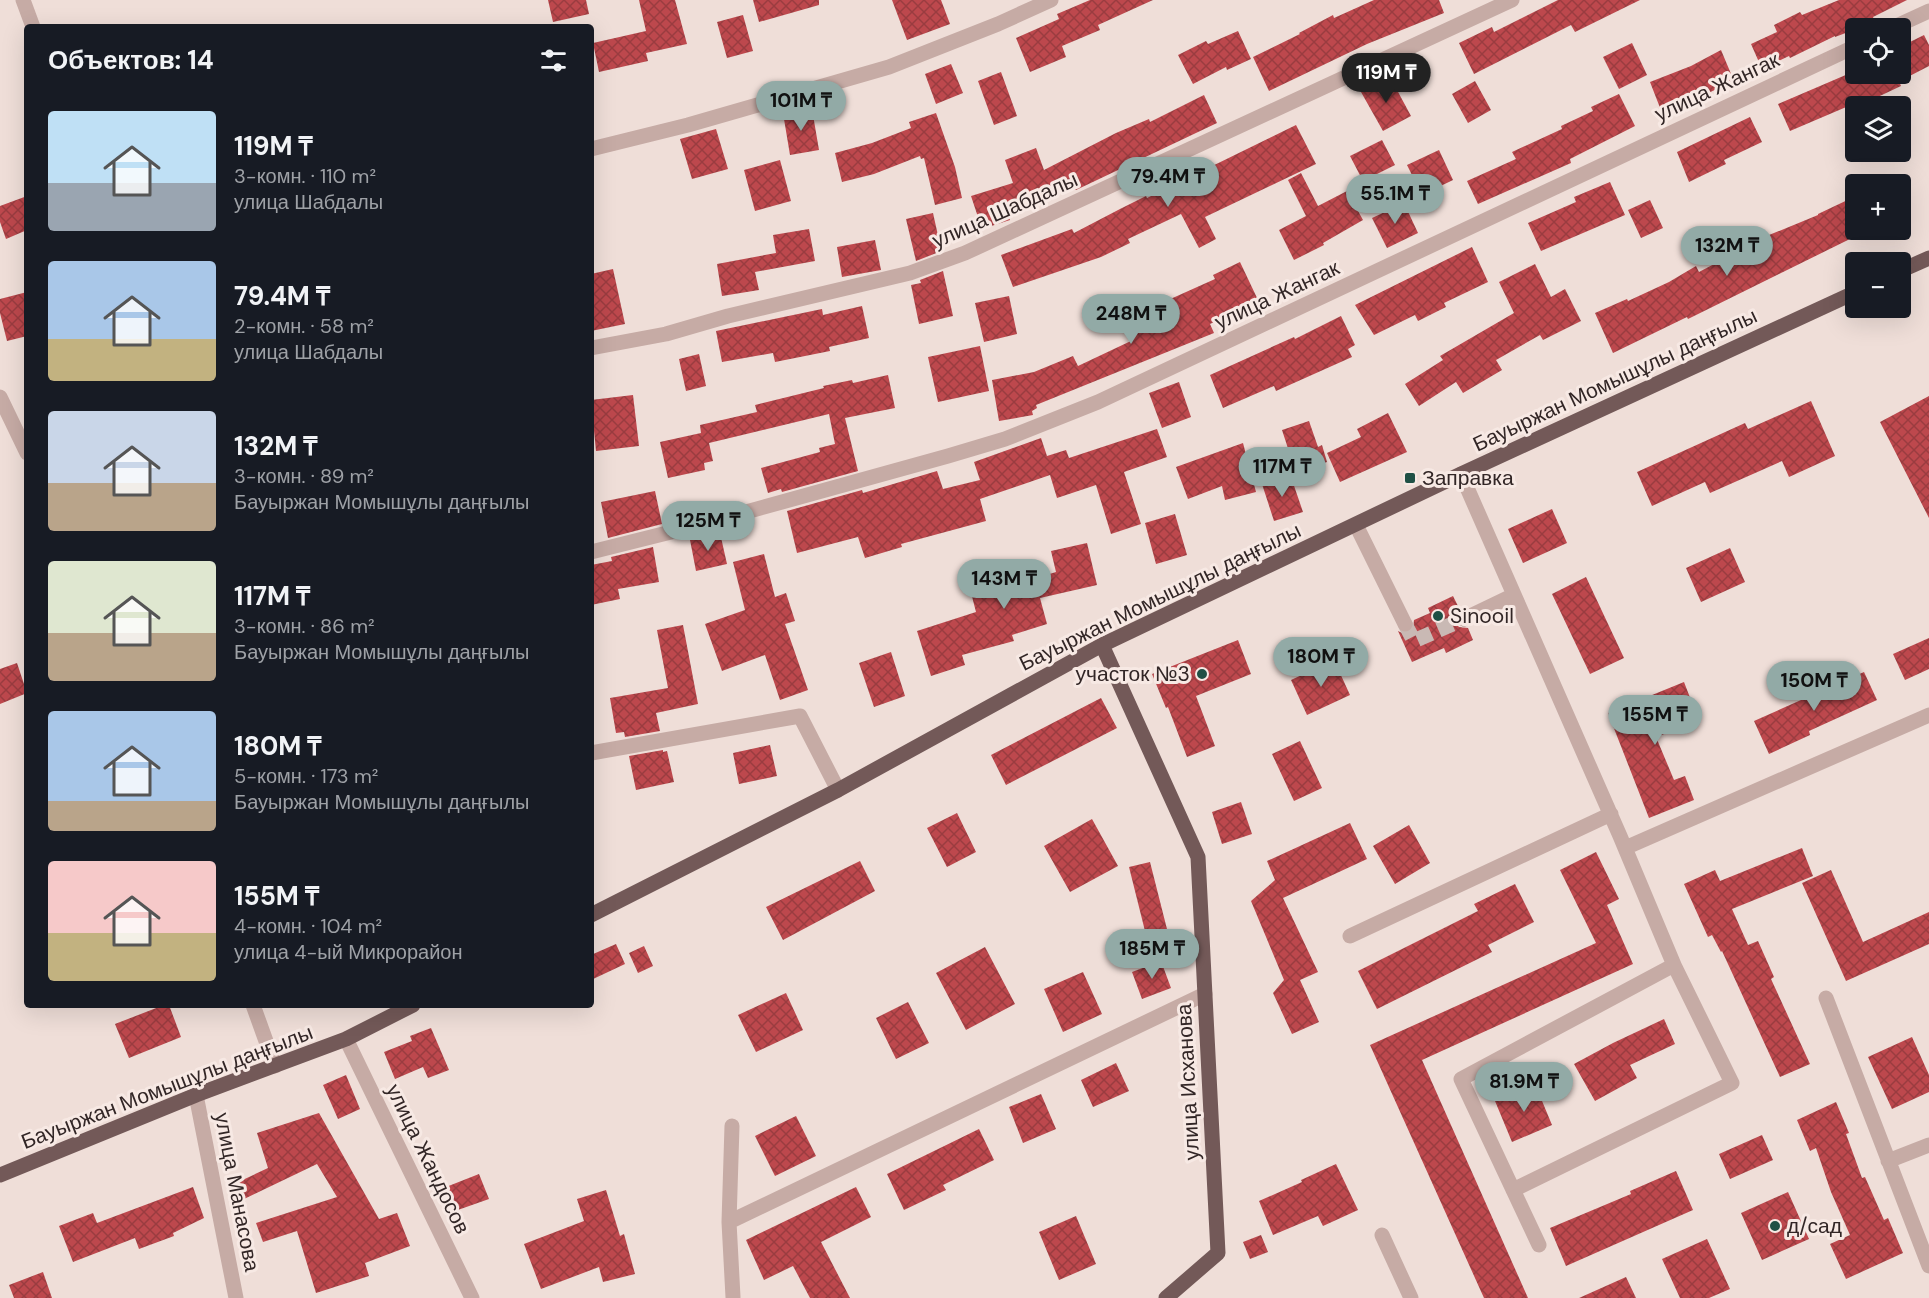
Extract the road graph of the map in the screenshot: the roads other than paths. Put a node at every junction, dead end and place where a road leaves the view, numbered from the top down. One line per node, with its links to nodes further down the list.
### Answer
1 (23, 0): 6 (street)
2 (1051, 0): 8 (street)
3 (1512, 0): 12 (street, улица Шабдалы)
4 (1929, 11): 5 (street)
5 (1911, 19)
6 (32, 24)
7 (1845, 51): 17 (street, улица Жангак)
8 (594, 147)
9 (1929, 258): 10 (main road)
10 (1911, 266)
11 (1845, 297): 15 (main road, Бауыржан Момышұлы даңғылы)
12 (594, 347)
13 (0, 397): 14 (street)
14 (21, 427)
15 (1461, 474): 16 (main road, Бауыржан Момышұлы даңғылы); 18 (street)
16 (1356, 525): 20 (street); 21 (main road, Бауыржан Момышұлы даңғылы)
17 (594, 551)
18 (1514, 595): 19 (street); 25 (street)
19 (1464, 619)
20 (1405, 624)
21 (1102, 645): 24 (main road, Бауыржан Момышұлы даңғылы); 30 (main road, улица Исханова)
22 (1929, 715): 26 (street)
23 (594, 752): 24 (street)
24 (837, 790): 27 (main road, Бауыржан Момышұлы даңғылы)
25 (1611, 814): 26 (street); 28 (street)
26 (1625, 848): 29 (street)
27 (594, 913)
28 (1350, 936)
29 (1674, 965): 41 (street); 41 (street)
30 (1205, 994): 42 (street); 49 (main road, улица Исханова)
31 (1826, 998): 39 (street)
32 (254, 1008): 35 (street)
33 (407, 1008): 34 (main road, Бауыржан Момышұлы даңғылы)
34 (346, 1039): 35 (main road, Бауыржан Момышұлы даңғылы); 48 (street, улица Жандосов)
35 (275, 1066): 36 (main road, Бауыржан Момышұлы даңғылы)
36 (196, 1095): 40 (main road, Бауыржан Момышұлы даңғылы); 47 (street, улица Манасова)
37 (732, 1126): 42 (street)
38 (1929, 1145): 39 (street)
39 (1888, 1161): 45 (street)
40 (0, 1175)
41 (1513, 1190): 44 (street)
42 (729, 1222): 46 (street)
43 (1382, 1235): 50 (street)
44 (1539, 1245)
45 (1929, 1266)
46 (733, 1297)
47 (236, 1298)
48 (472, 1298)
49 (1166, 1298)
50 (1411, 1298)

